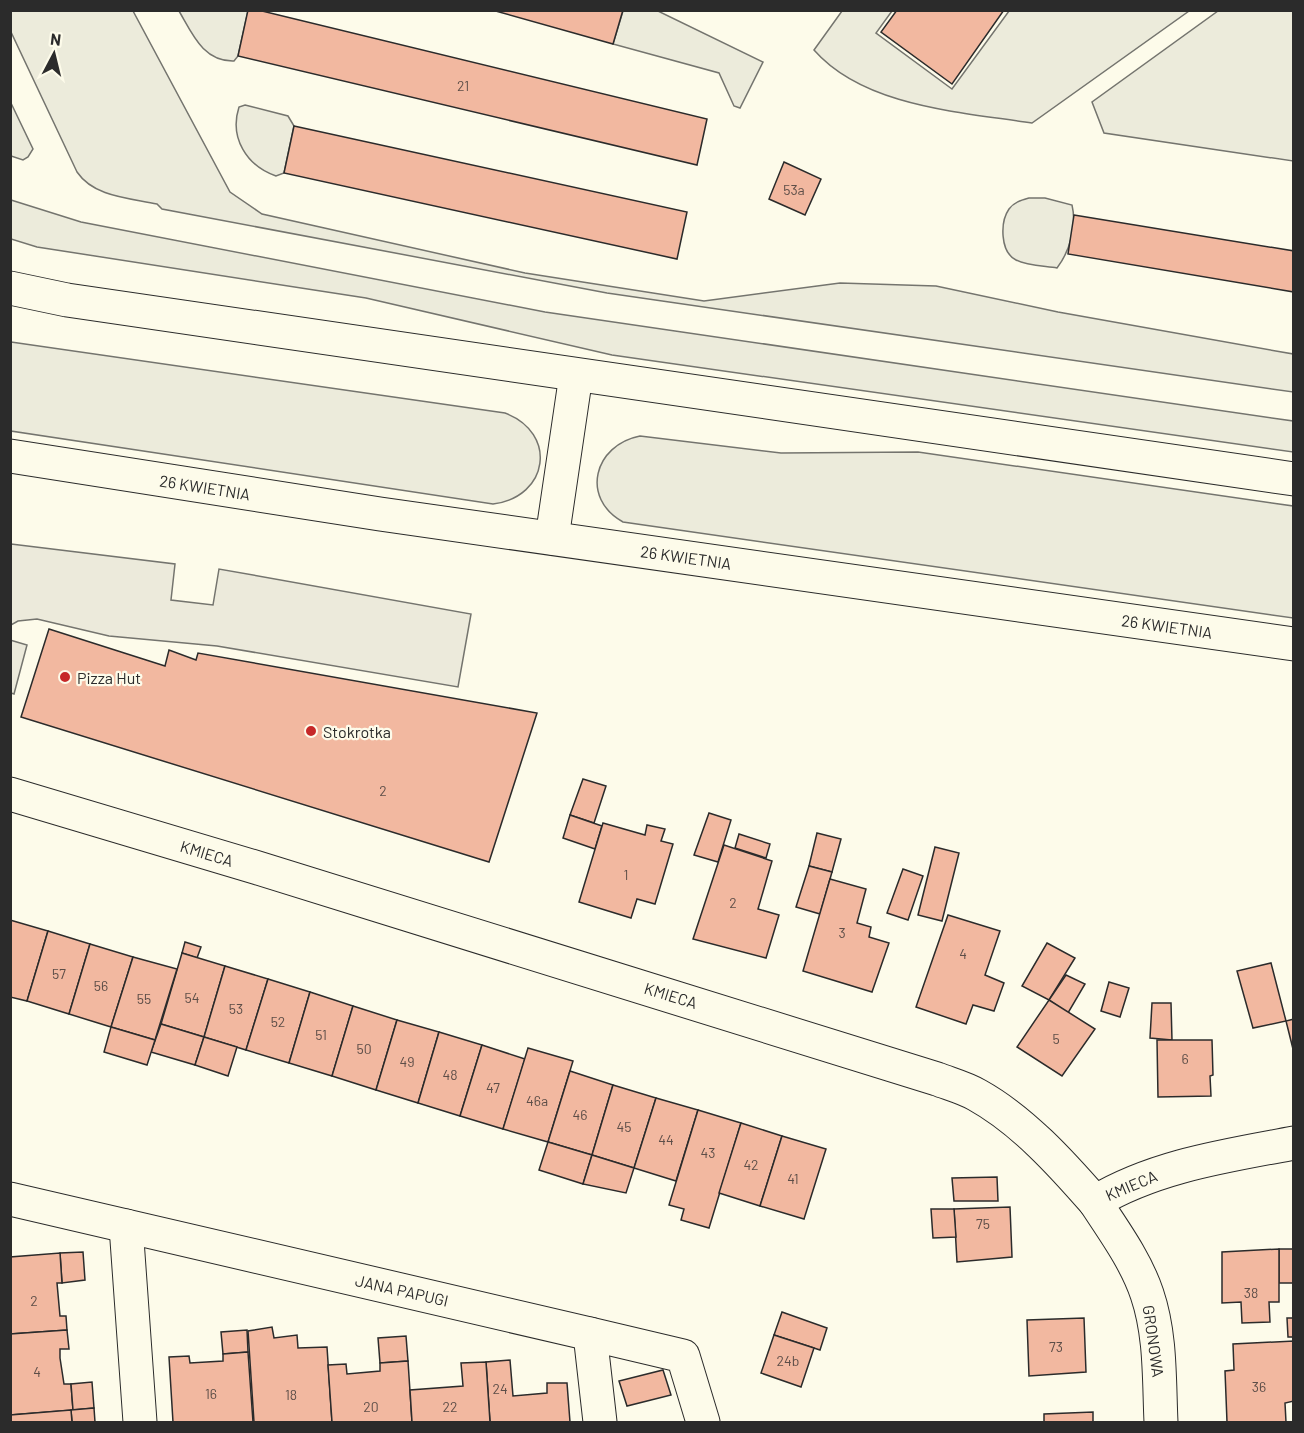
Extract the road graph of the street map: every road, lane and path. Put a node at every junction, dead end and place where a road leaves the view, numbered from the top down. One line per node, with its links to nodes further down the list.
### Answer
1 (10, 267): 3 (street)
2 (10, 288): 3 (street)
3 (99, 304): 4 (street)
4 (576, 375): 8 (street); 9 (street)
5 (10, 456): 7 (street, 26 KWIETNIA)
6 (10, 468): 7 (street, 26 KWIETNIA)
7 (79, 468): 9 (street, 26 KWIETNIA)
8 (1293, 479)
9 (552, 538): 10 (street, 26 KWIETNIA)
10 (1293, 644)
11 (10, 794): 14 (street, KMIECA)
12 (1293, 1143): 14 (street, KMIECA)
13 (10, 1199): 15 (street, JANA PAPUGI)
14 (1095, 1202): 20 (street, GRONOWA)
15 (126, 1226): 16 (street, JANA PAPUGI); 17 (street)
16 (590, 1334): 18 (street); 19 (street, JANA PAPUGI)
17 (140, 1422)
18 (600, 1422)
19 (703, 1422)
20 (1161, 1422)

